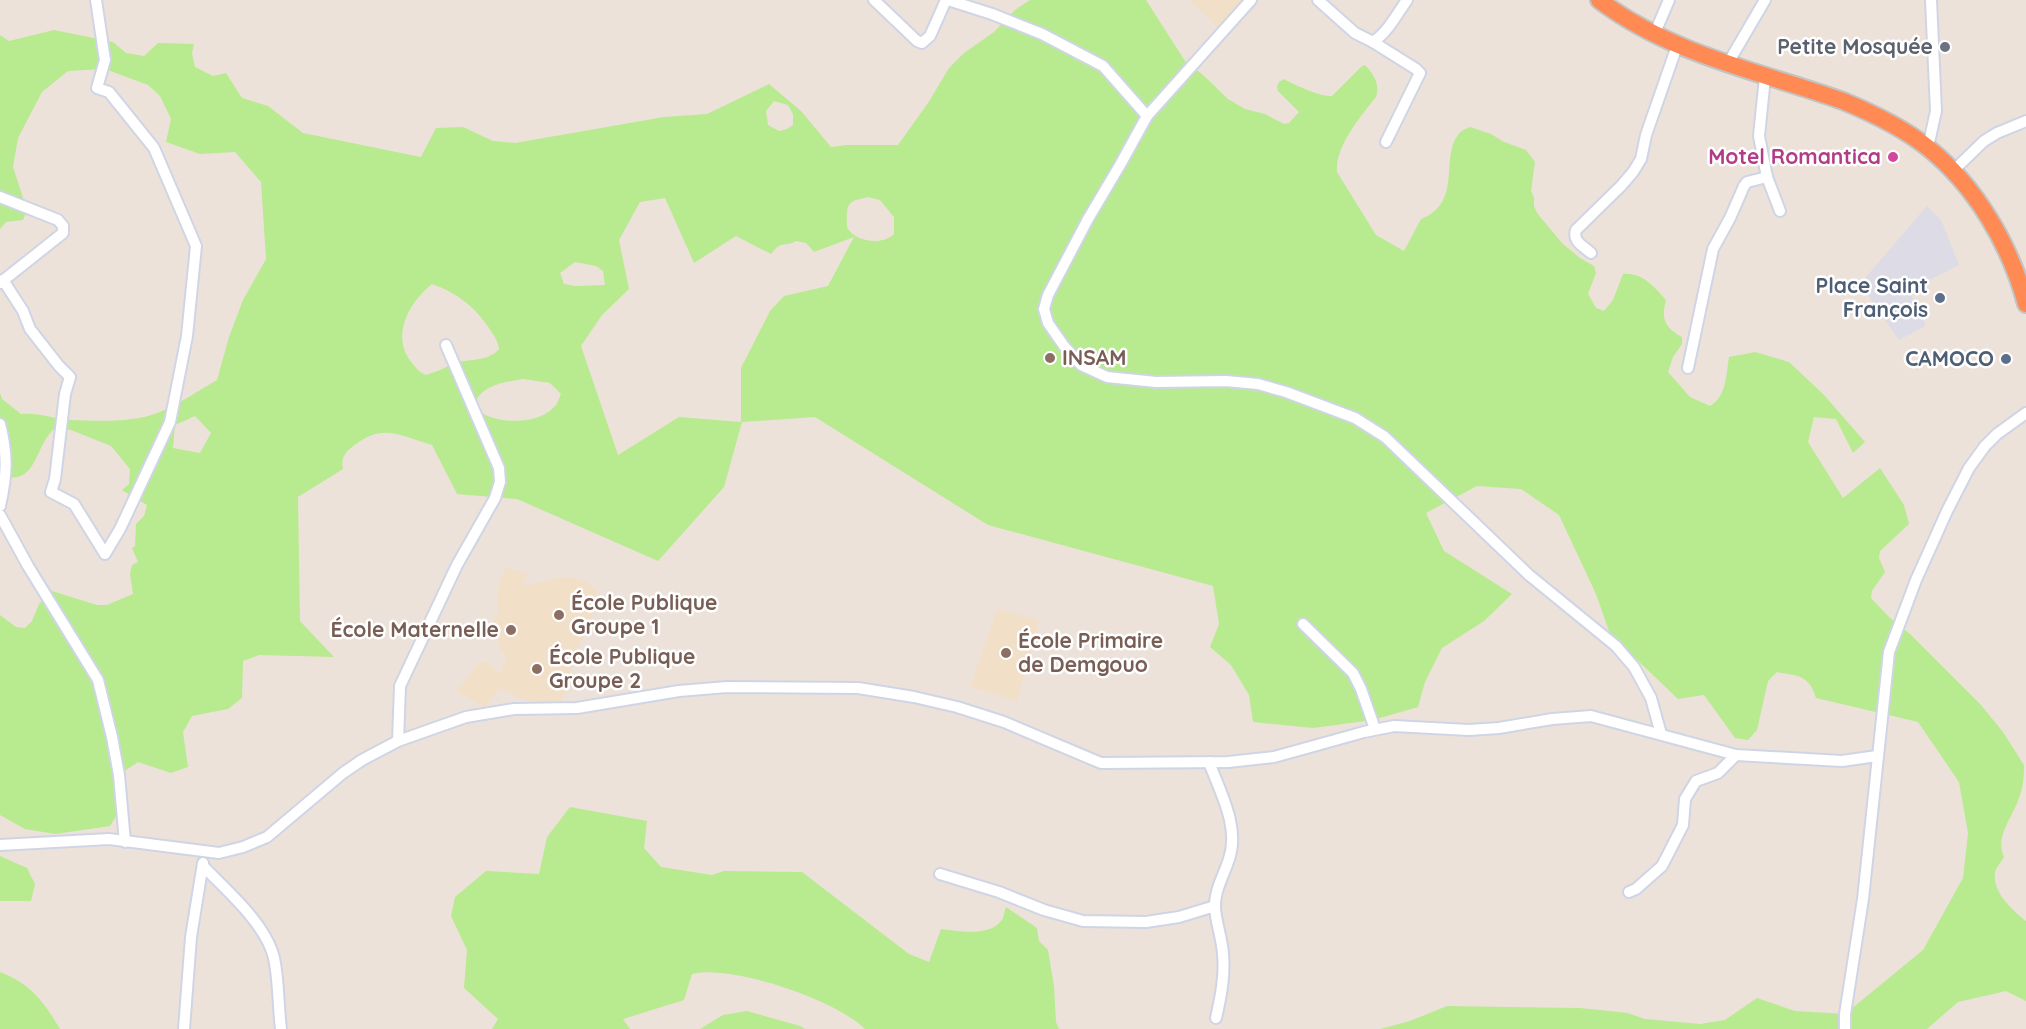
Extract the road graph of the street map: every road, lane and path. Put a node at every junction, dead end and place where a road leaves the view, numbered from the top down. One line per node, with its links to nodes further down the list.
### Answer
1 (96, 0): 25 (street)
2 (874, 0): 3 (street)
3 (947, 0): 16 (street)
4 (1251, 0): 16 (street)
5 (1318, 0): 12 (street)
6 (1407, 0): 12 (street)
7 (1599, 0): 11 (highway)
8 (1669, 0): 11 (street)
9 (1766, 0): 14 (street)
10 (1931, 0): 19 (street)
11 (1654, 35): 13 (highway)
12 (1373, 42): 18 (street)
13 (1677, 46): 14 (highway); 24 (street)
14 (1726, 64): 15 (highway)
15 (1765, 77): 19 (highway); 21 (street)
16 (1147, 116): 35 (street)
17 (2026, 121): 20 (street)
18 (1386, 142)
19 (1928, 147): 20 (highway)
20 (1953, 171): 26 (highway)
21 (1767, 177): 23 (street); 28 (street)
22 (0, 197): 25 (street)
23 (1780, 211)
24 (1591, 253)
25 (1, 281)
26 (2025, 301)
27 (446, 345): 36 (street)
28 (1688, 368)
29 (2026, 413): 38 (street)
30 (0, 424): 31 (street)
31 (0, 506)
32 (0, 515): 40 (street)
33 (1303, 624): 34 (street)
34 (1375, 729): 35 (street); 39 (street)
35 (1661, 734): 37 (street)
36 (398, 741): 39 (street); 42 (street)
37 (1736, 755): 38 (street); 45 (street)
38 (1877, 756): 50 (street)
39 (1209, 762): 46 (street)
40 (125, 842): 41 (street); 42 (street)
41 (0, 845)
42 (205, 852): 43 (street)
43 (203, 866): 48 (street); 49 (street)
44 (940, 874): 46 (street)
45 (1629, 892)
46 (1215, 906): 47 (street)
47 (1216, 1018)
48 (184, 1029)
49 (281, 1029)
50 (1845, 1029)

